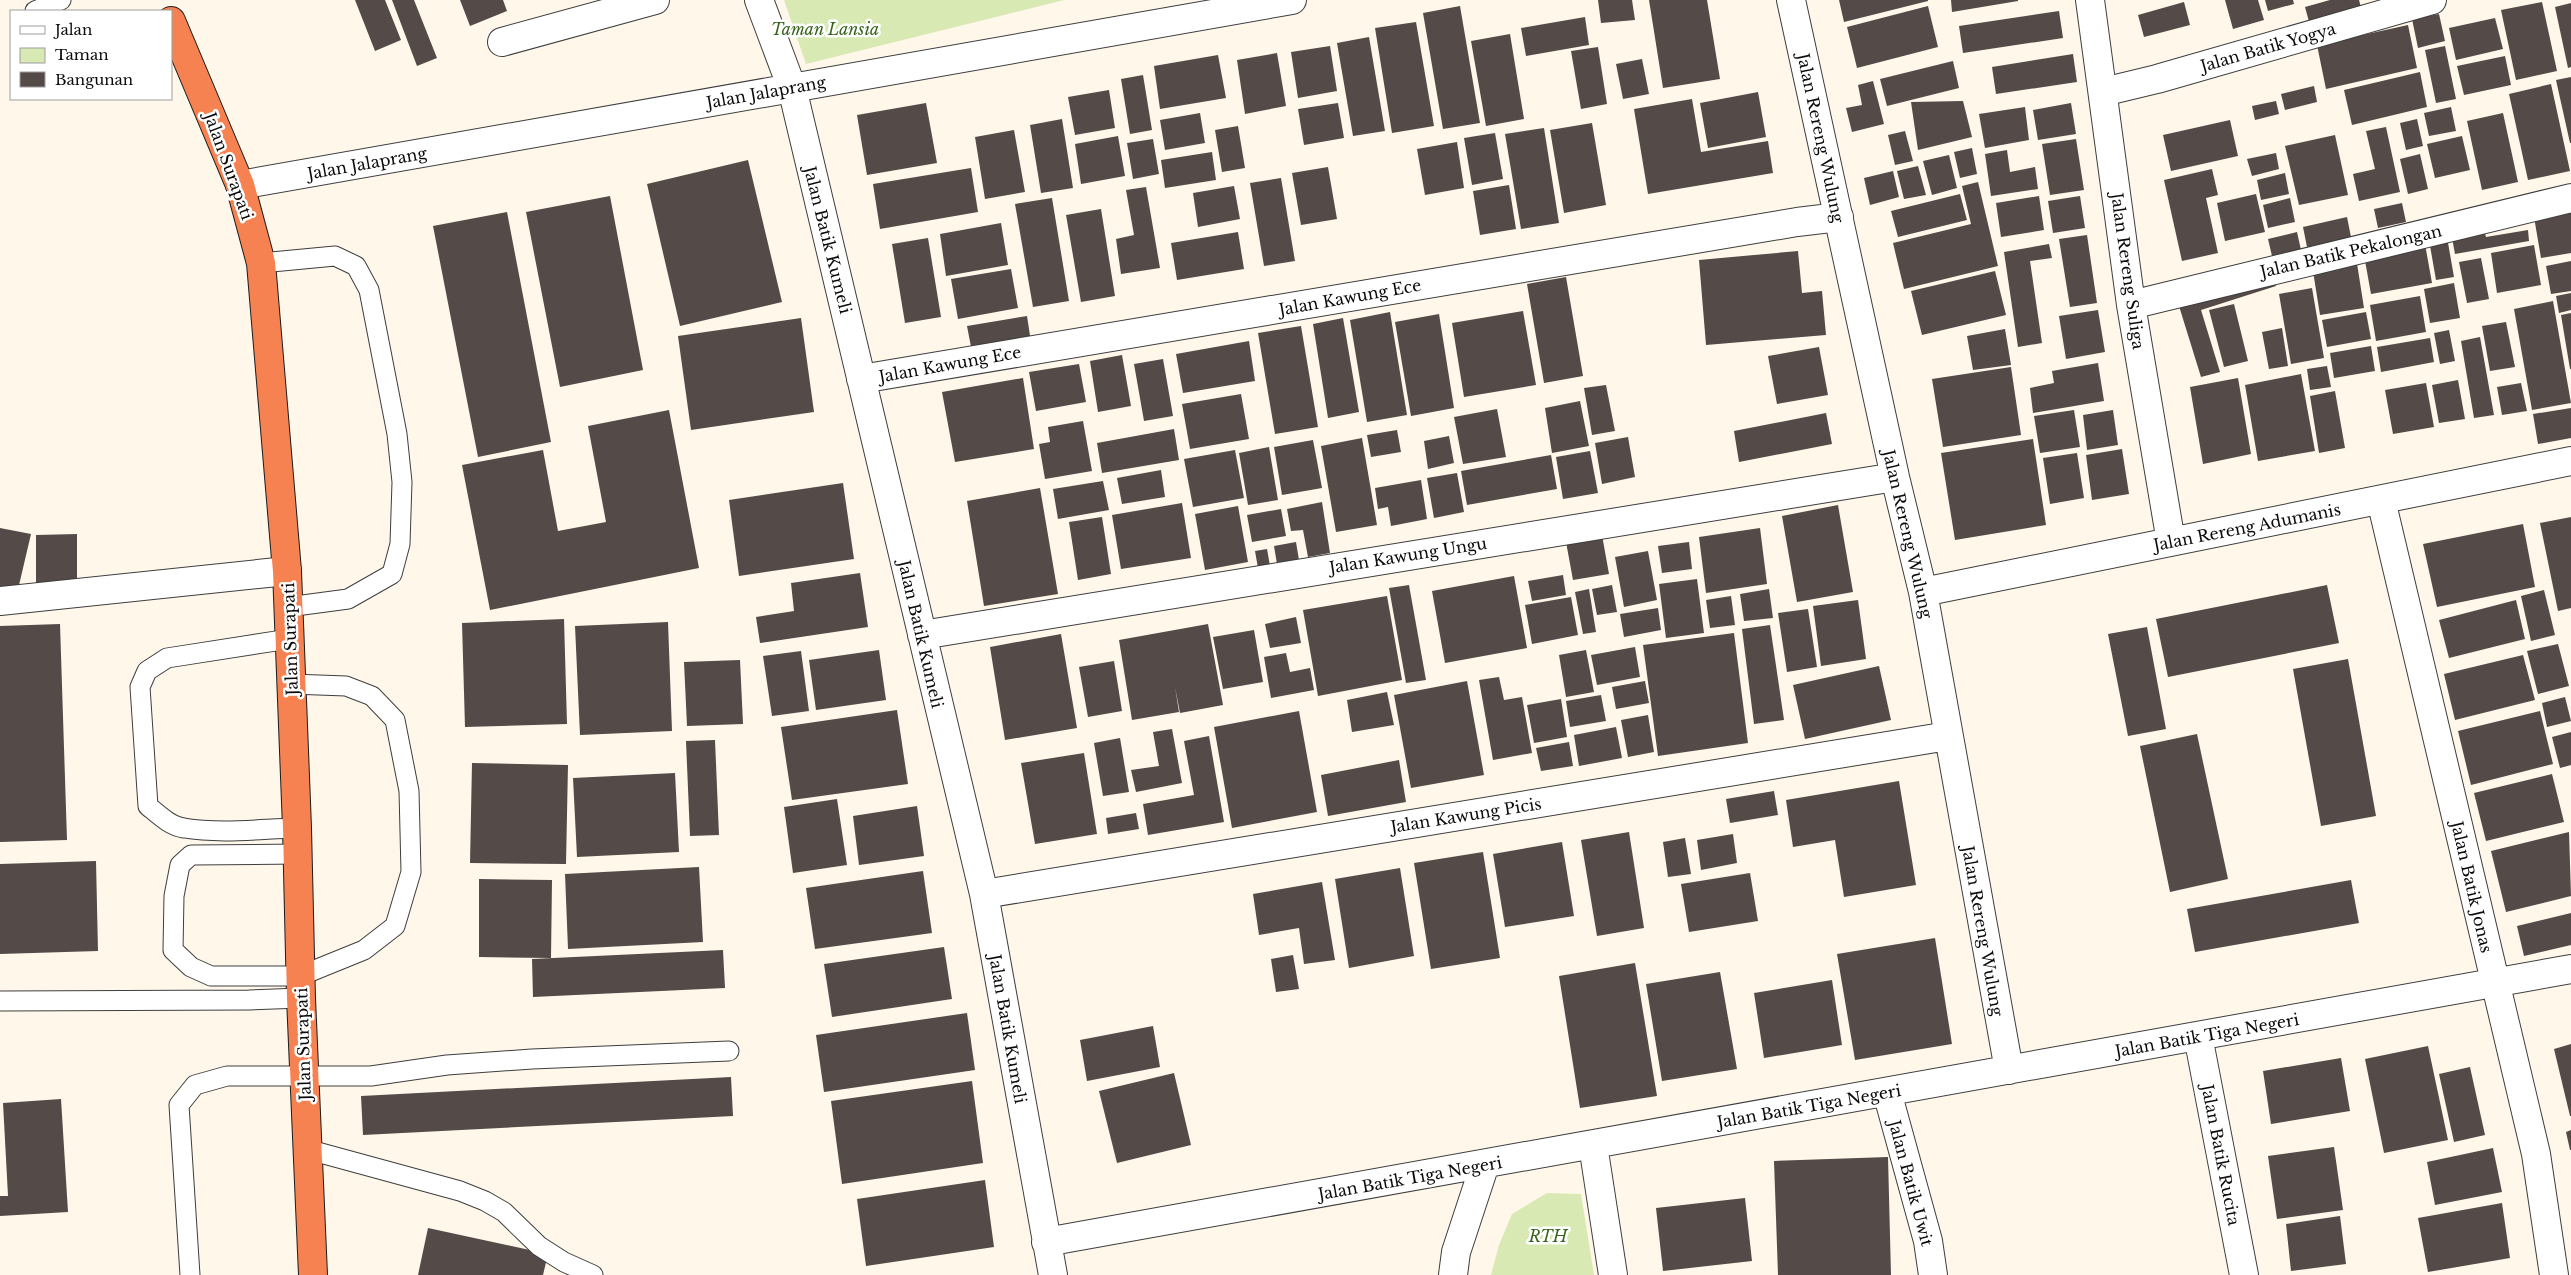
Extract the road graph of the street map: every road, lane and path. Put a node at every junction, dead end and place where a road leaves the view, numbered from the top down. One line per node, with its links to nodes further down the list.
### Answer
1 (61, 0): 9 (lane)
2 (655, 0): 11 (street)
3 (759, 0): 12 (street, Jalan Batik Kumeli)
4 (1292, 0): 8 (street, Jalan Jalaprang)
5 (1791, 0): 16 (street, Jalan Rereng Wulung)
6 (2090, 0): 13 (street, Jalan Rereng Suliga)
7 (2432, 0): 13 (street, Jalan Batik Yogya)
8 (1192, 9): 12 (street, Jalan Jalaprang)
9 (37, 10)
10 (172, 23): 14 (highway, Jalan Surapati)
11 (502, 42)
12 (792, 88): 14 (street, Jalan Jalaprang); 19 (street, Jalan Batik Kumeli)
13 (2103, 92): 18 (street, Jalan Rereng Suliga)
14 (240, 186): 17 (highway, Jalan Surapati)
15 (2571, 198): 18 (street, Jalan Batik Pekalongan)
16 (1839, 217): 19 (street, Jalan Kawung Ece); 21 (street, Jalan Rereng Wulung)
17 (261, 263): 24 (highway, Jalan Surapati); 27 (lane)
18 (2131, 305): 23 (street, Jalan Rereng Suliga)
19 (861, 379): 28 (street, Jalan Batik Kumeli)
20 (2571, 461): 22 (street, Jalan Rereng Adumanis)
21 (1895, 477): 25 (street, Jalan Rereng Wulung); 28 (street, Jalan Kawung Ungu)
22 (2381, 500): 23 (street, Jalan Rereng Adumanis); 35 (street, Jalan Batik Jonas)
23 (2171, 542): 25 (street, Jalan Rereng Adumanis)
24 (287, 571): 26 (street); 27 (highway, Jalan Surapati)
25 (1923, 592): 31 (street, Jalan Rereng Wulung)
26 (0, 601)
27 (288, 607): 29 (highway, Jalan Surapati)
28 (922, 635): 33 (street, Jalan Batik Kumeli)
29 (289, 639): 30 (highway, Jalan Surapati); 32 (lane)
30 (291, 684): 32 (highway, Jalan Surapati); 36 (lane)
31 (1948, 736): 33 (street, Jalan Kawung Picis); 40 (street, Jalan Rereng Wulung)
32 (297, 841): 36 (highway, Jalan Surapati); 36 (lane)
33 (984, 894): 46 (street, Jalan Batik Kumeli)
34 (2571, 969): 35 (street, Jalan Batik Tiga Negeri)
35 (2495, 983): 38 (street, Jalan Batik Tiga Negeri); 55 (street, Jalan Batik Jonas)
36 (300, 987): 37 (lane); 41 (highway, Jalan Surapati)
37 (0, 1001)
38 (2198, 1036): 40 (street, Jalan Batik Tiga Negeri); 54 (street, Jalan Batik Rucita)
39 (729, 1051): 41 (lane)
40 (2009, 1070): 42 (street, Jalan Batik Tiga Negeri)
41 (304, 1075): 44 (highway, Jalan Surapati); 47 (lane)
42 (1887, 1092): 43 (street, Jalan Batik Tiga Negeri); 53 (street, Jalan Batik Uwit)
43 (1593, 1145): 45 (street, Jalan Batik Tiga Negeri); 52 (street)
44 (306, 1150): 48 (highway, Jalan Surapati); 49 (lane)
45 (1485, 1164): 46 (street, Jalan Batik Tiga Negeri); 51 (street)
46 (1046, 1242): 50 (street, Jalan Batik Kumeli)
47 (190, 1275)
48 (313, 1275)
49 (593, 1275)
50 (1053, 1275)
51 (1453, 1275)
52 (1613, 1275)
53 (1933, 1275)
54 (2244, 1275)
55 (2554, 1275)

